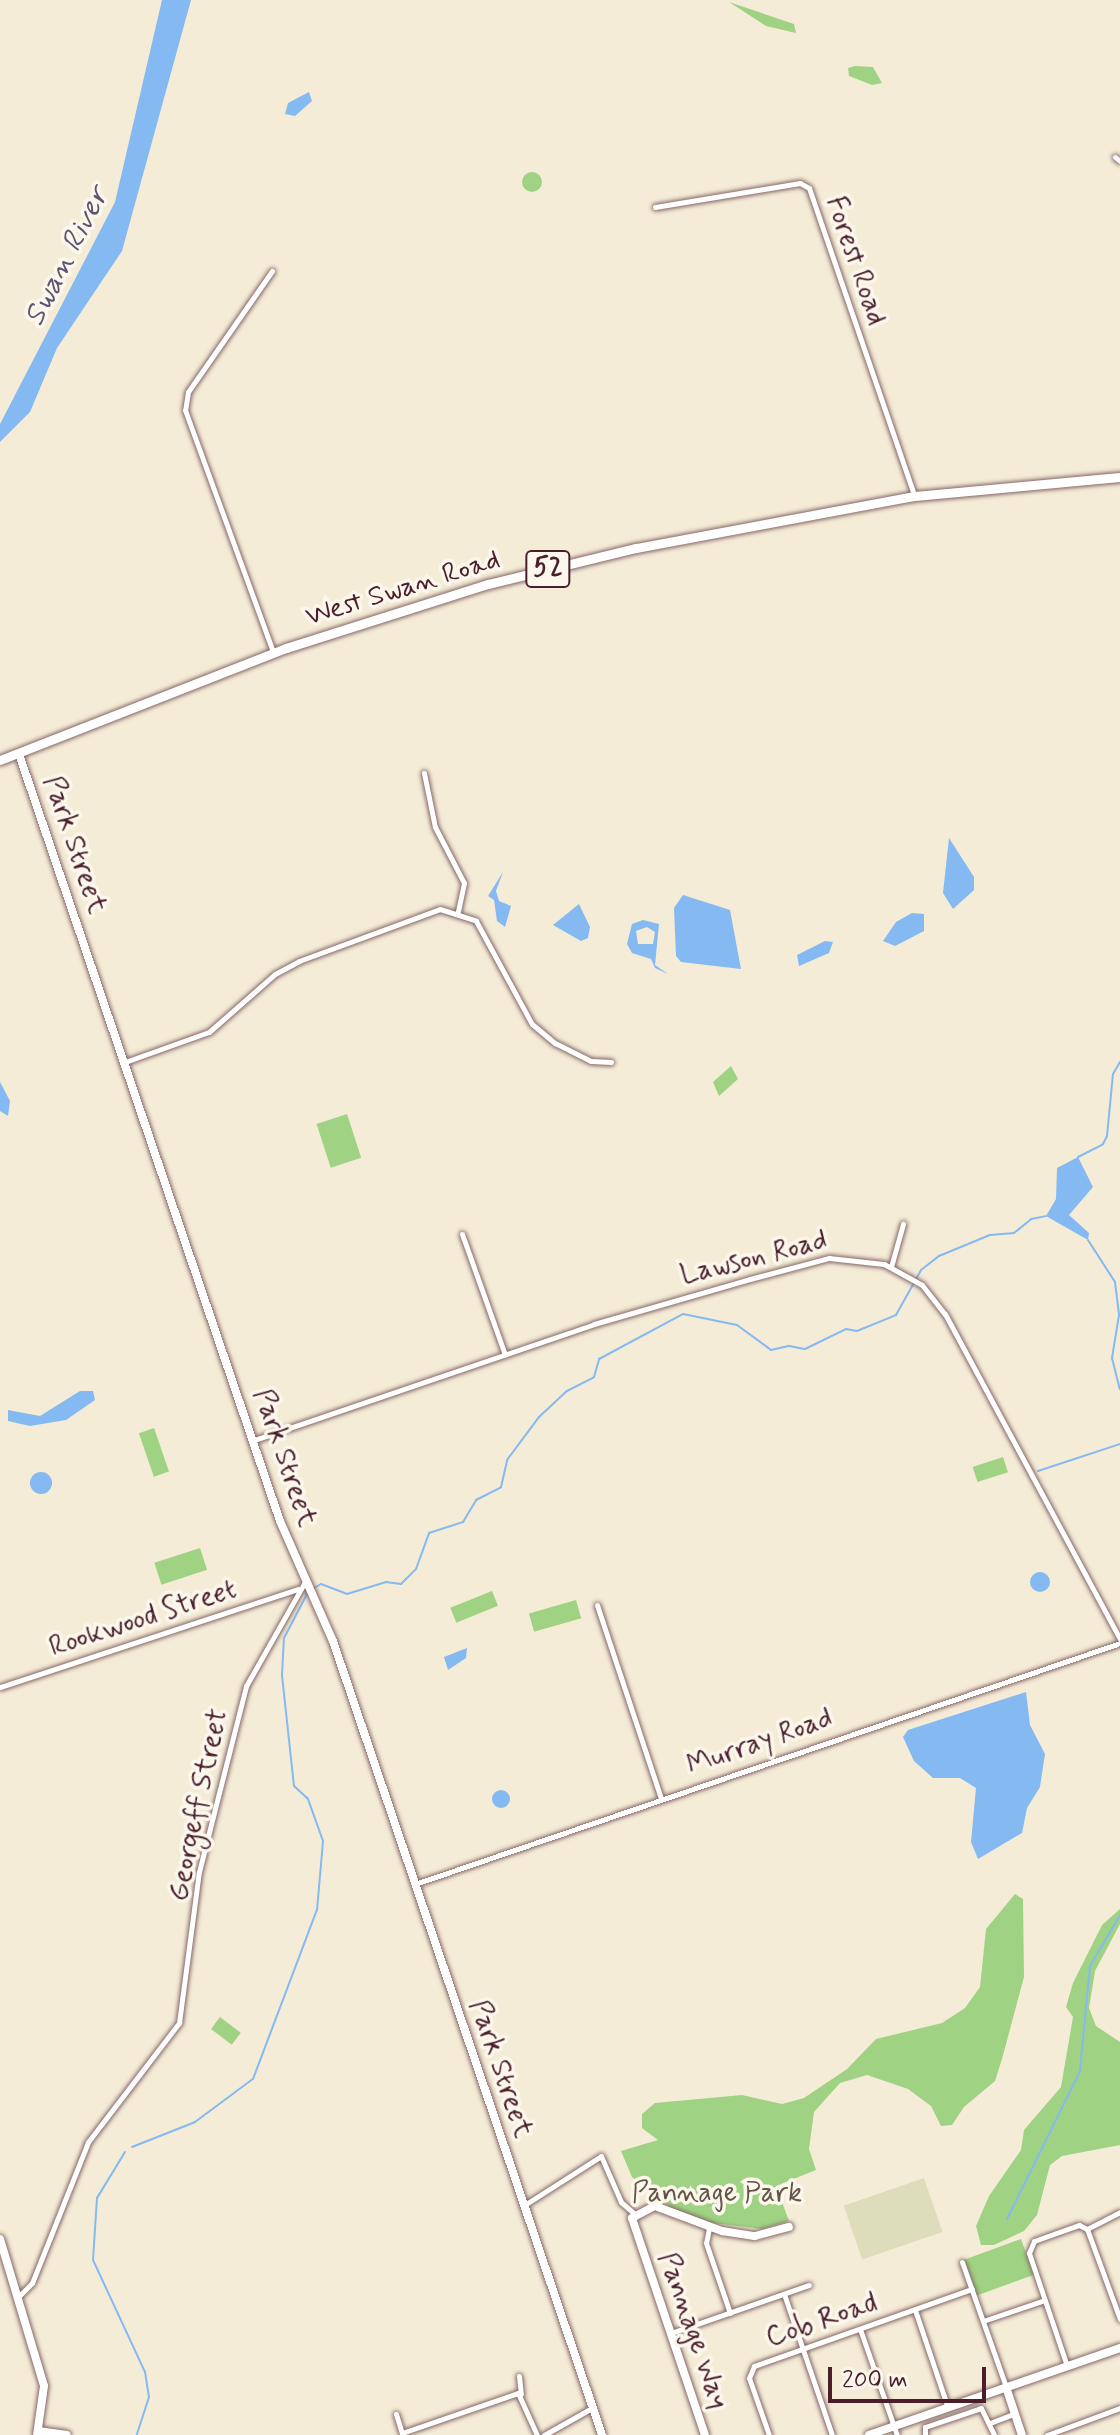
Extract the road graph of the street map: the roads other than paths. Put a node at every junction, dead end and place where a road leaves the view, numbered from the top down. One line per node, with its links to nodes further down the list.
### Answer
1 (655, 207): 4 (street, Forest Road)
2 (272, 271): 5 (street)
3 (1120, 477): 4 (main road, West Swan Road / 52)
4 (914, 496): 5 (main road, West Swan Road / 52)
5 (273, 653): 6 (main road, West Swan Road / 52)
6 (19, 754): 7 (main road, West Swan Road / 52); 10 (street, Park Street)
7 (0, 760)
8 (424, 773): 9 (street)
9 (458, 911): 10 (street); 11 (street)
10 (125, 1062): 16 (street, Park Street)
11 (611, 1062)
12 (903, 1224): 14 (street)
13 (462, 1234): 15 (street)
14 (891, 1267): 15 (street, Lawson Road); 20 (street, Lawson Road)
15 (505, 1355): 16 (street, Lawson Road)
16 (254, 1440): 17 (street, Park Street)
17 (307, 1580): 18 (street, Georgeff Street); 23 (street, Park Street)
18 (298, 1589): 21 (street, Rookwood Street); 37 (street, Georgeff Street)
19 (597, 1605): 22 (street)
20 (1120, 1641): 22 (street, Murray Road)
21 (0, 1687)
22 (661, 1798): 23 (street, Murray Road)
23 (414, 1884): 24 (street, Park Street)
24 (513, 2175): 25 (street, Park Street); 28 (street, Park Street)
25 (526, 2205): 27 (street); 28 (street, Park Street)
26 (1120, 2212): 31 (street)
27 (635, 2214): 30 (street, Pannage Way); 44 (street, Pannage Way)
28 (531, 2225): 51 (street, Park Street)
29 (789, 2227): 30 (street, Pannage Way)
30 (709, 2228): 40 (street)
31 (1087, 2229): 38 (street); 41 (street)
32 (0, 2239): 37 (street)
33 (962, 2262): 35 (street)
34 (809, 2285): 36 (street)
35 (972, 2289): 39 (street, Cob Road); 42 (street)
36 (784, 2294): 40 (street); 46 (street)
37 (19, 2296): 58 (street)
38 (1045, 2300): 42 (street); 47 (street)
39 (915, 2310): 43 (street, Cob Road); 52 (street)
40 (730, 2313): 44 (street)
41 (1120, 2319)
42 (983, 2321): 49 (street)
43 (860, 2329): 46 (street, Cob Road); 57 (street)
44 (670, 2334): 64 (street, Pannage Way)
45 (1120, 2348): 47 (street)
46 (803, 2349): 65 (street, Cob Road); 66 (street)
47 (1067, 2366): 49 (street)
48 (519, 2376): 50 (street)
49 (1006, 2387): 52 (street); 55 (street)
50 (521, 2394): 59 (street); 61 (street)
51 (593, 2407): 62 (street); 63 (street, Park Street)
52 (948, 2408): 57 (street)
53 (1120, 2408): 71 (street)
54 (396, 2414): 59 (street)
55 (1015, 2414): 56 (street); 70 (street)
56 (990, 2423): 68 (street); 69 (street)
57 (895, 2431): 67 (street)
58 (38, 2433): 60 (street)
59 (402, 2434)
60 (67, 2435)
61 (537, 2435)
62 (544, 2435)
63 (602, 2435)
64 (705, 2435)
65 (769, 2435)
66 (832, 2435)
67 (869, 2435)
68 (925, 2435)
69 (994, 2435)
70 (1022, 2435)
71 (1047, 2435)

